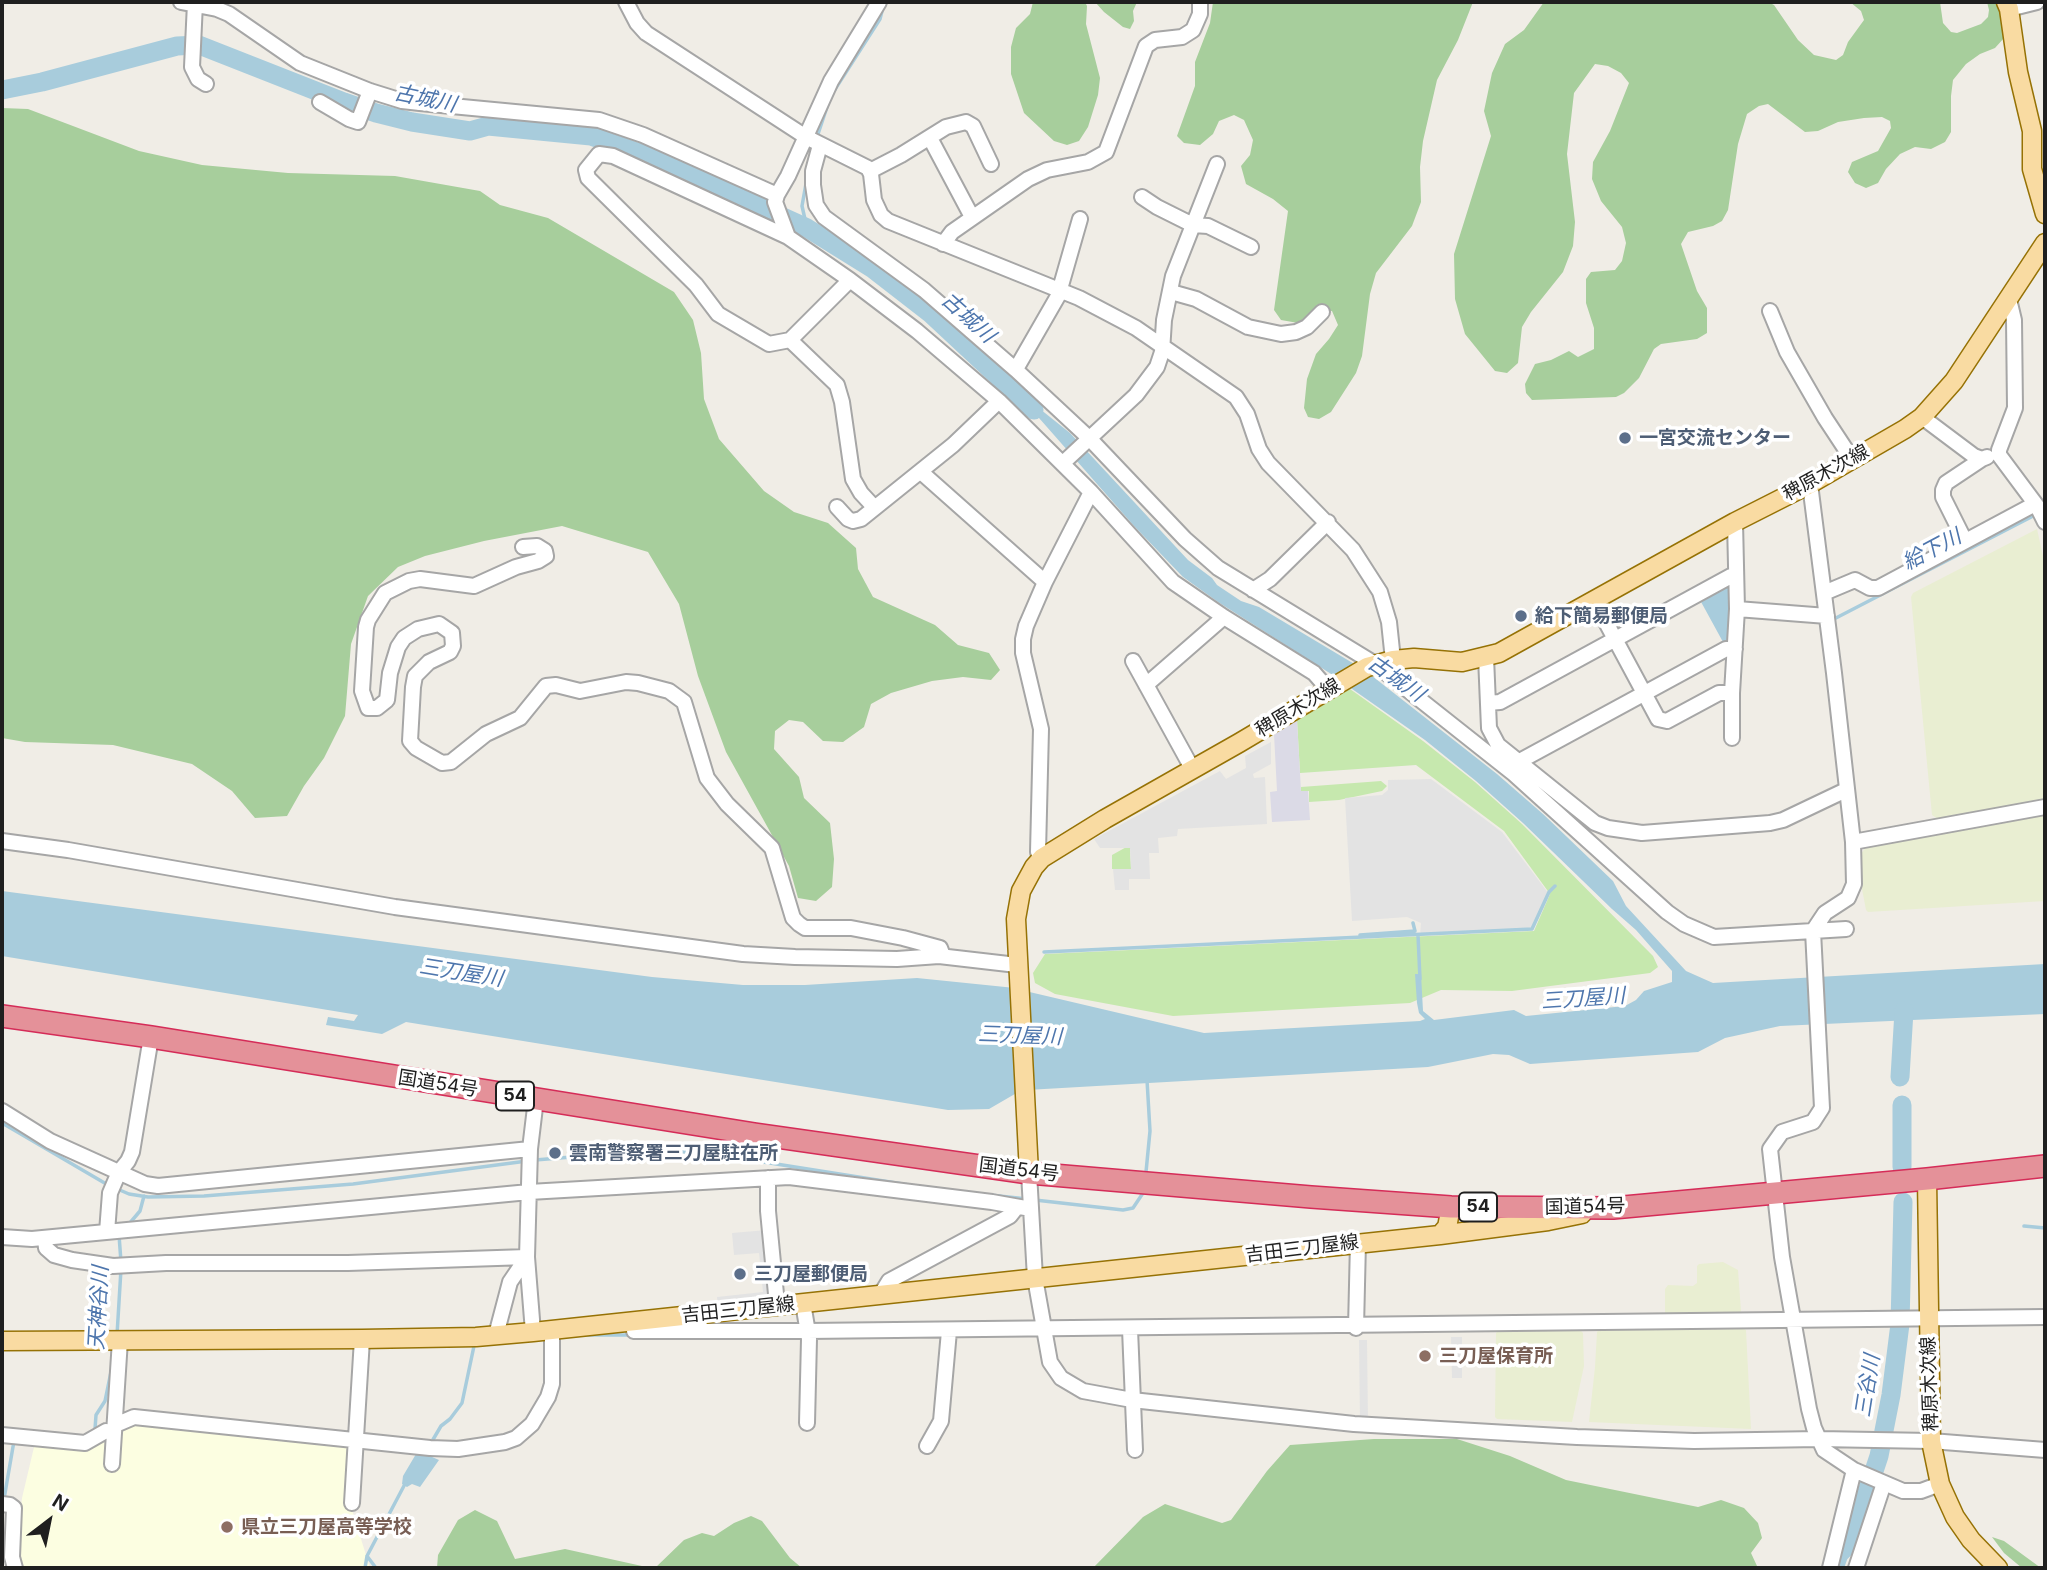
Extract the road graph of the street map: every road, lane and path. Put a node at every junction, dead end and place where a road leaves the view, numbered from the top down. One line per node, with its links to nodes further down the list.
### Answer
1 (626, 2): 11 (street)
2 (879, 2): 11 (street)
3 (1200, 2): 18 (street)
4 (2037, 2): 6 (street)
5 (188, 3): 7 (street); 8 (street)
6 (2008, 6): 17 (main road)
7 (205, 84)
8 (370, 93): 9 (street); 16 (street)
9 (320, 102)
10 (930, 138): 12 (street); 14 (street); 18 (street)
11 (814, 142): 14 (street); 16 (street); 33 (street)
12 (991, 164)
13 (1217, 164): 20 (street)
14 (870, 171): 23 (street)
15 (1142, 197): 20 (street)
16 (776, 198): 21 (street)
17 (2045, 214)
18 (972, 217): 23 (street)
19 (1080, 219): 26 (street)
20 (1193, 225): 24 (street); 27 (street)
21 (786, 235): 25 (street); 31 (street)
22 (2045, 243): 28 (main road, 稗原木次線)
23 (943, 244): 26 (street)
24 (1251, 247)
25 (850, 280): 31 (street); 34 (street)
26 (1059, 290): 32 (street); 33 (street)
27 (1171, 292): 29 (street); 32 (street)
28 (2009, 299): 35 (main road, 稗原木次線); 37 (street)
29 (1322, 312)
30 (1770, 312): 38 (street)
31 (790, 341): 45 (street)
32 (1162, 346): 36 (street); 47 (street)
33 (1016, 369): 36 (street)
34 (999, 401): 40 (street); 41 (street)
35 (1922, 417): 38 (main road, 稗原木次線); 39 (street)
36 (1087, 440): 40 (street); 53 (street)
37 (1999, 452): 39 (street); 46 (street)
38 (1852, 459): 42 (main road, 稗原木次線)
39 (1982, 459): 49 (street)
40 (1064, 462): 43 (street)
41 (920, 472): 45 (street); 52 (street)
42 (1810, 484): 48 (main road, 稗原木次線); 54 (street)
43 (1091, 492): 52 (street); 58 (street)
44 (837, 507): 45 (street)
45 (874, 508)
46 (2042, 514): 49 (street)
47 (1328, 522): 53 (street); 63 (street)
48 (1735, 522): 51 (street); 55 (main road, 稗原木次線)
49 (1965, 541): 54 (street)
50 (523, 547): 79 (street)
51 (1736, 576): 56 (street); 59 (street)
52 (1045, 582): 76 (street)
53 (1253, 590): 63 (street)
54 (1824, 593): 57 (street)
55 (1594, 600): 59 (street); 61 (main road, 稗原木次線)
56 (1737, 609): 57 (street); 60 (street)
57 (1826, 616): 72 (street)
58 (1224, 617): 64 (street); 65 (street)
59 (1615, 639): 67 (street); 68 (street)
60 (1735, 649): 66 (street); 67 (street)
61 (1486, 657): 63 (main road, 稗原木次線); 68 (street)
62 (1133, 661): 64 (street)
63 (1378, 663): 65 (main road, 稗原木次線); 78 (street)
64 (1146, 685): 71 (street)
65 (1332, 686): 71 (main road, 稗原木次線)
66 (1732, 692): 67 (street); 69 (street)
67 (1644, 694): 70 (street)
68 (1488, 703): 70 (street)
69 (1732, 738)
70 (1518, 762): 72 (street)
71 (1193, 770): 76 (main road, 稗原木次線)
72 (1846, 790): 75 (street)
73 (2045, 807): 75 (street)
74 (2, 841): 79 (street)
75 (1853, 842): 78 (street)
76 (1042, 858): 80 (main road, 稗原木次線)
77 (1846, 929): 78 (street)
78 (1814, 933): 92 (street)
79 (943, 956): 80 (street)
80 (1017, 969): 90 (main road, 稗原木次線)
81 (2, 1016): 82 (highway, 国道54号 / 54)
82 (151, 1037): 83 (highway, 国道54号 / 54); 87 (street)
83 (536, 1099): 85 (street); 90 (highway, 国道54号 / 54)
84 (2, 1111): 87 (street)
85 (530, 1156): 87 (street); 91 (street)
86 (2045, 1166): 89 (highway, 国道54号 / 54)
87 (118, 1172): 95 (street)
88 (768, 1178): 90 (street); 91 (street); 104 (street)
89 (1927, 1179): 92 (highway, 国道54号 / 54); 105 (main road, 稗原木次線)
90 (1028, 1190): 93 (highway, 国道54号 / 54); 101 (street); 102 (street)
91 (529, 1192): 95 (street); 100 (street)
92 (1775, 1194): 94 (highway, 国道54号 / 54); 107 (street)
93 (1451, 1207): 94 (highway, 国道54号 / 54); 96 (main road)
94 (1613, 1208): 96 (main road, 吉田三刀屋線)
95 (107, 1232): 98 (street)
96 (1440, 1235): 99 (main road, 吉田三刀屋線)
97 (2, 1237): 98 (street)
98 (45, 1238): 100 (street)
99 (1358, 1242): 101 (main road, 吉田三刀屋線); 109 (street)
100 (527, 1257): 114 (street); 116 (street)
101 (1035, 1278): 102 (main road, 吉田三刀屋線); 115 (street)
102 (881, 1294): 103 (main road, 吉田三刀屋線)
103 (803, 1303): 104 (main road, 吉田三刀屋線); 112 (street)
104 (781, 1305): 108 (main road, 吉田三刀屋線)
105 (1928, 1317): 106 (street); 107 (street); 127 (main road, 稗原木次線)
106 (2045, 1317)
107 (1794, 1319): 109 (street); 125 (street)
108 (635, 1321): 111 (main road, 吉田三刀屋線); 112 (street)
109 (1356, 1327): 110 (street)
110 (1130, 1329): 115 (street); 120 (street)
111 (552, 1330): 114 (main road, 吉田三刀屋線); 126 (street)
112 (807, 1331): 113 (street); 122 (street)
113 (949, 1331): 115 (street); 128 (street)
114 (533, 1332): 116 (main road, 吉田三刀屋線)
115 (1045, 1333): 120 (street)
116 (496, 1335): 117 (main road, 吉田三刀屋線)
117 (362, 1339): 118 (main road, 吉田三刀屋線); 126 (street)
118 (120, 1340): 119 (main road, 吉田三刀屋線); 131 (street)
119 (2, 1341)
120 (1132, 1400): 125 (street); 129 (street)
121 (120, 1423): 126 (street)
122 (807, 1423)
123 (106, 1432): 124 (street)
124 (2, 1435)
125 (1819, 1439): 127 (street); 132 (street)
126 (356, 1440): 135 (street)
127 (1931, 1441): 130 (street); 134 (main road, 稗原木次線)
128 (928, 1446)
129 (1135, 1450)
130 (2045, 1450)
131 (112, 1464)
132 (1854, 1470): 133 (street); 138 (street)
133 (1884, 1483): 134 (street); 139 (street)
134 (1940, 1484): 140 (main road, 稗原木次線)
135 (352, 1503)
136 (2, 1504): 137 (street)
137 (15, 1568)
138 (1830, 1568)
139 (1856, 1568)
140 (1998, 1568)

